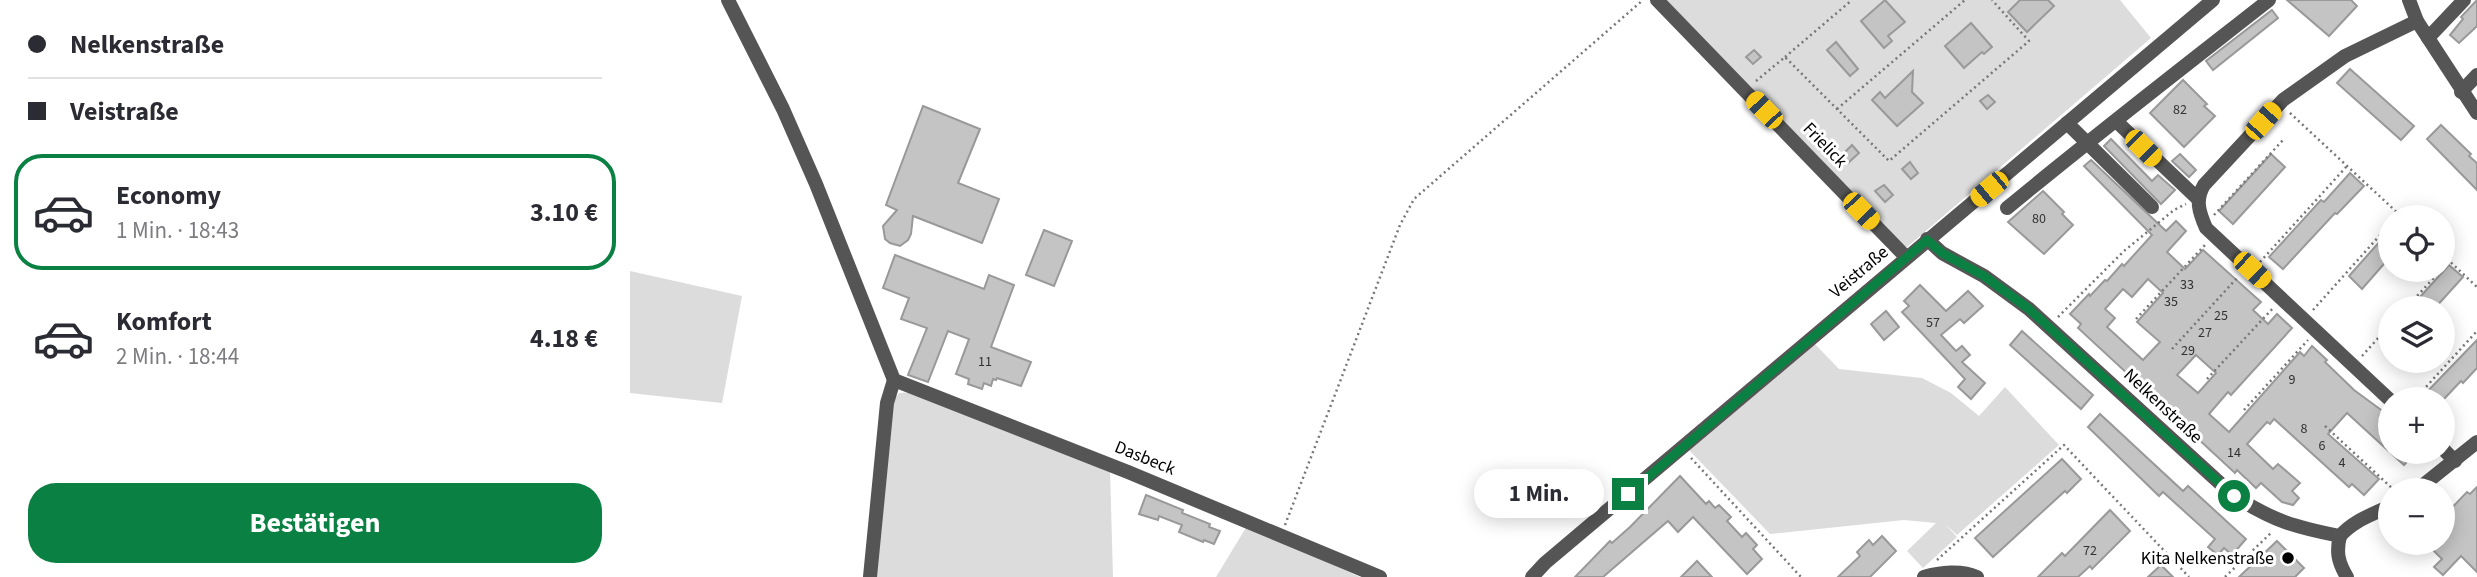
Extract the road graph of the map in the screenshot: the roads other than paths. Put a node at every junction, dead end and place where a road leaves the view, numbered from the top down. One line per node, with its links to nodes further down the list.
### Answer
1 (729, 0): 20 (street)
2 (1657, 0): 19 (street, Frielick)
3 (2213, 0): 13 (street, Veistraße)
4 (2269, 0): 12 (street)
5 (2409, 0): 7 (street)
6 (2464, 0): 8 (street)
7 (2417, 21): 8 (street); 15 (street)
8 (2428, 38): 10 (street)
9 (2477, 75): 10 (street)
10 (2461, 92): 11 (street)
11 (2477, 113)
12 (2116, 121): 14 (street); 15 (street)
13 (2067, 123): 14 (street); 18 (street, Veistraße)
14 (2086, 142): 16 (street); 17 (street)
15 (2198, 200): 21 (street)
16 (2151, 207)
17 (2007, 208)
18 (1927, 240): 19 (street, Veistraße); 27 (street, Nelkenstraße)
19 (1906, 257): 31 (street, Veistraße)
20 (894, 380): 29 (street); 30 (street, Dasbeck)
21 (2378, 389)
22 (2477, 442): 23 (street)
23 (2455, 461)
24 (2451, 464): 25 (street)
25 (2433, 478)
26 (2378, 511): 27 (street)
27 (2340, 536): 33 (street)
28 (1930, 575): 32 (street)
29 (870, 577)
30 (1380, 577)
31 (1532, 577)
32 (1977, 577)
33 (2347, 577)

